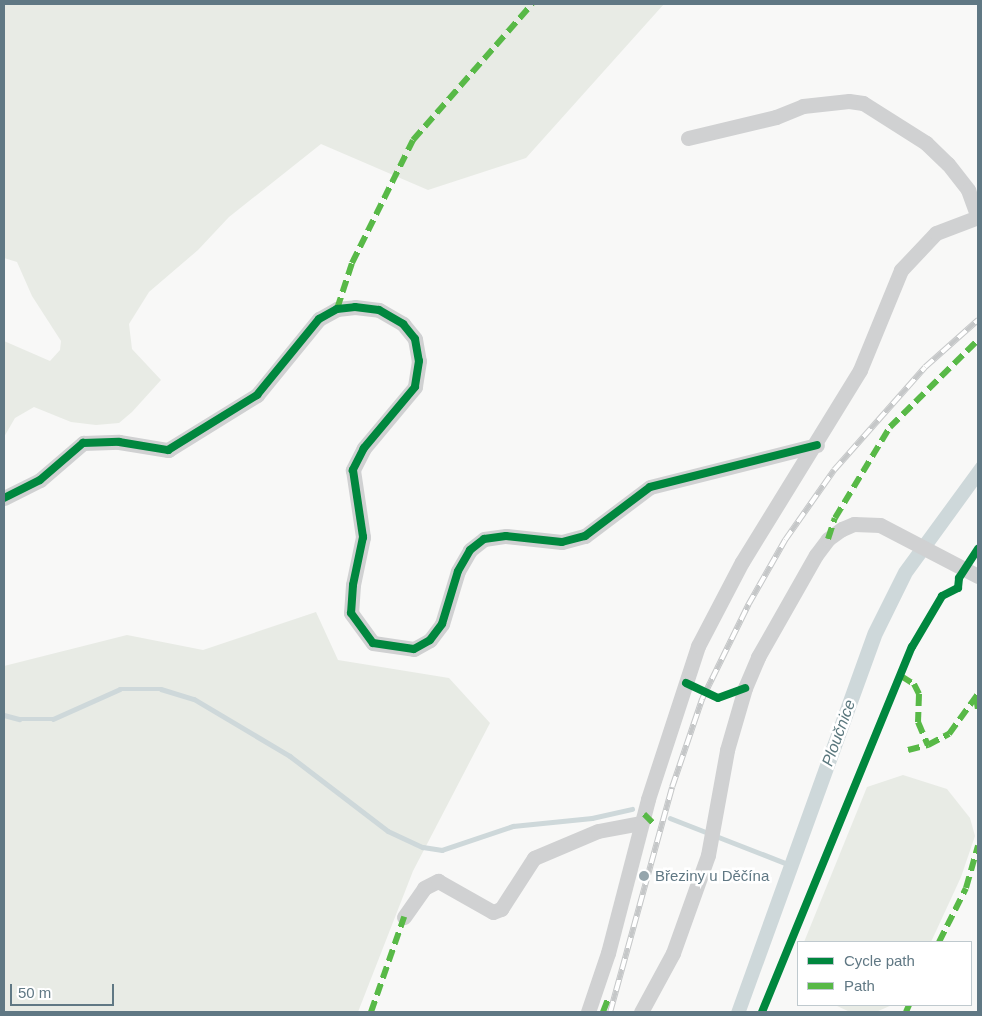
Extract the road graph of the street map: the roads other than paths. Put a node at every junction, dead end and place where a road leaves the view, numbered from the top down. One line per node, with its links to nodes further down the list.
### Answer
1 (688, 138): 2 (street)
2 (978, 217): 3 (street)
3 (817, 445): 4 (street); 6 (street)
4 (4, 498)
5 (978, 576): 9 (street)
6 (641, 823): 7 (street); 8 (street)
7 (404, 917)
8 (588, 1012)
9 (641, 1012)

